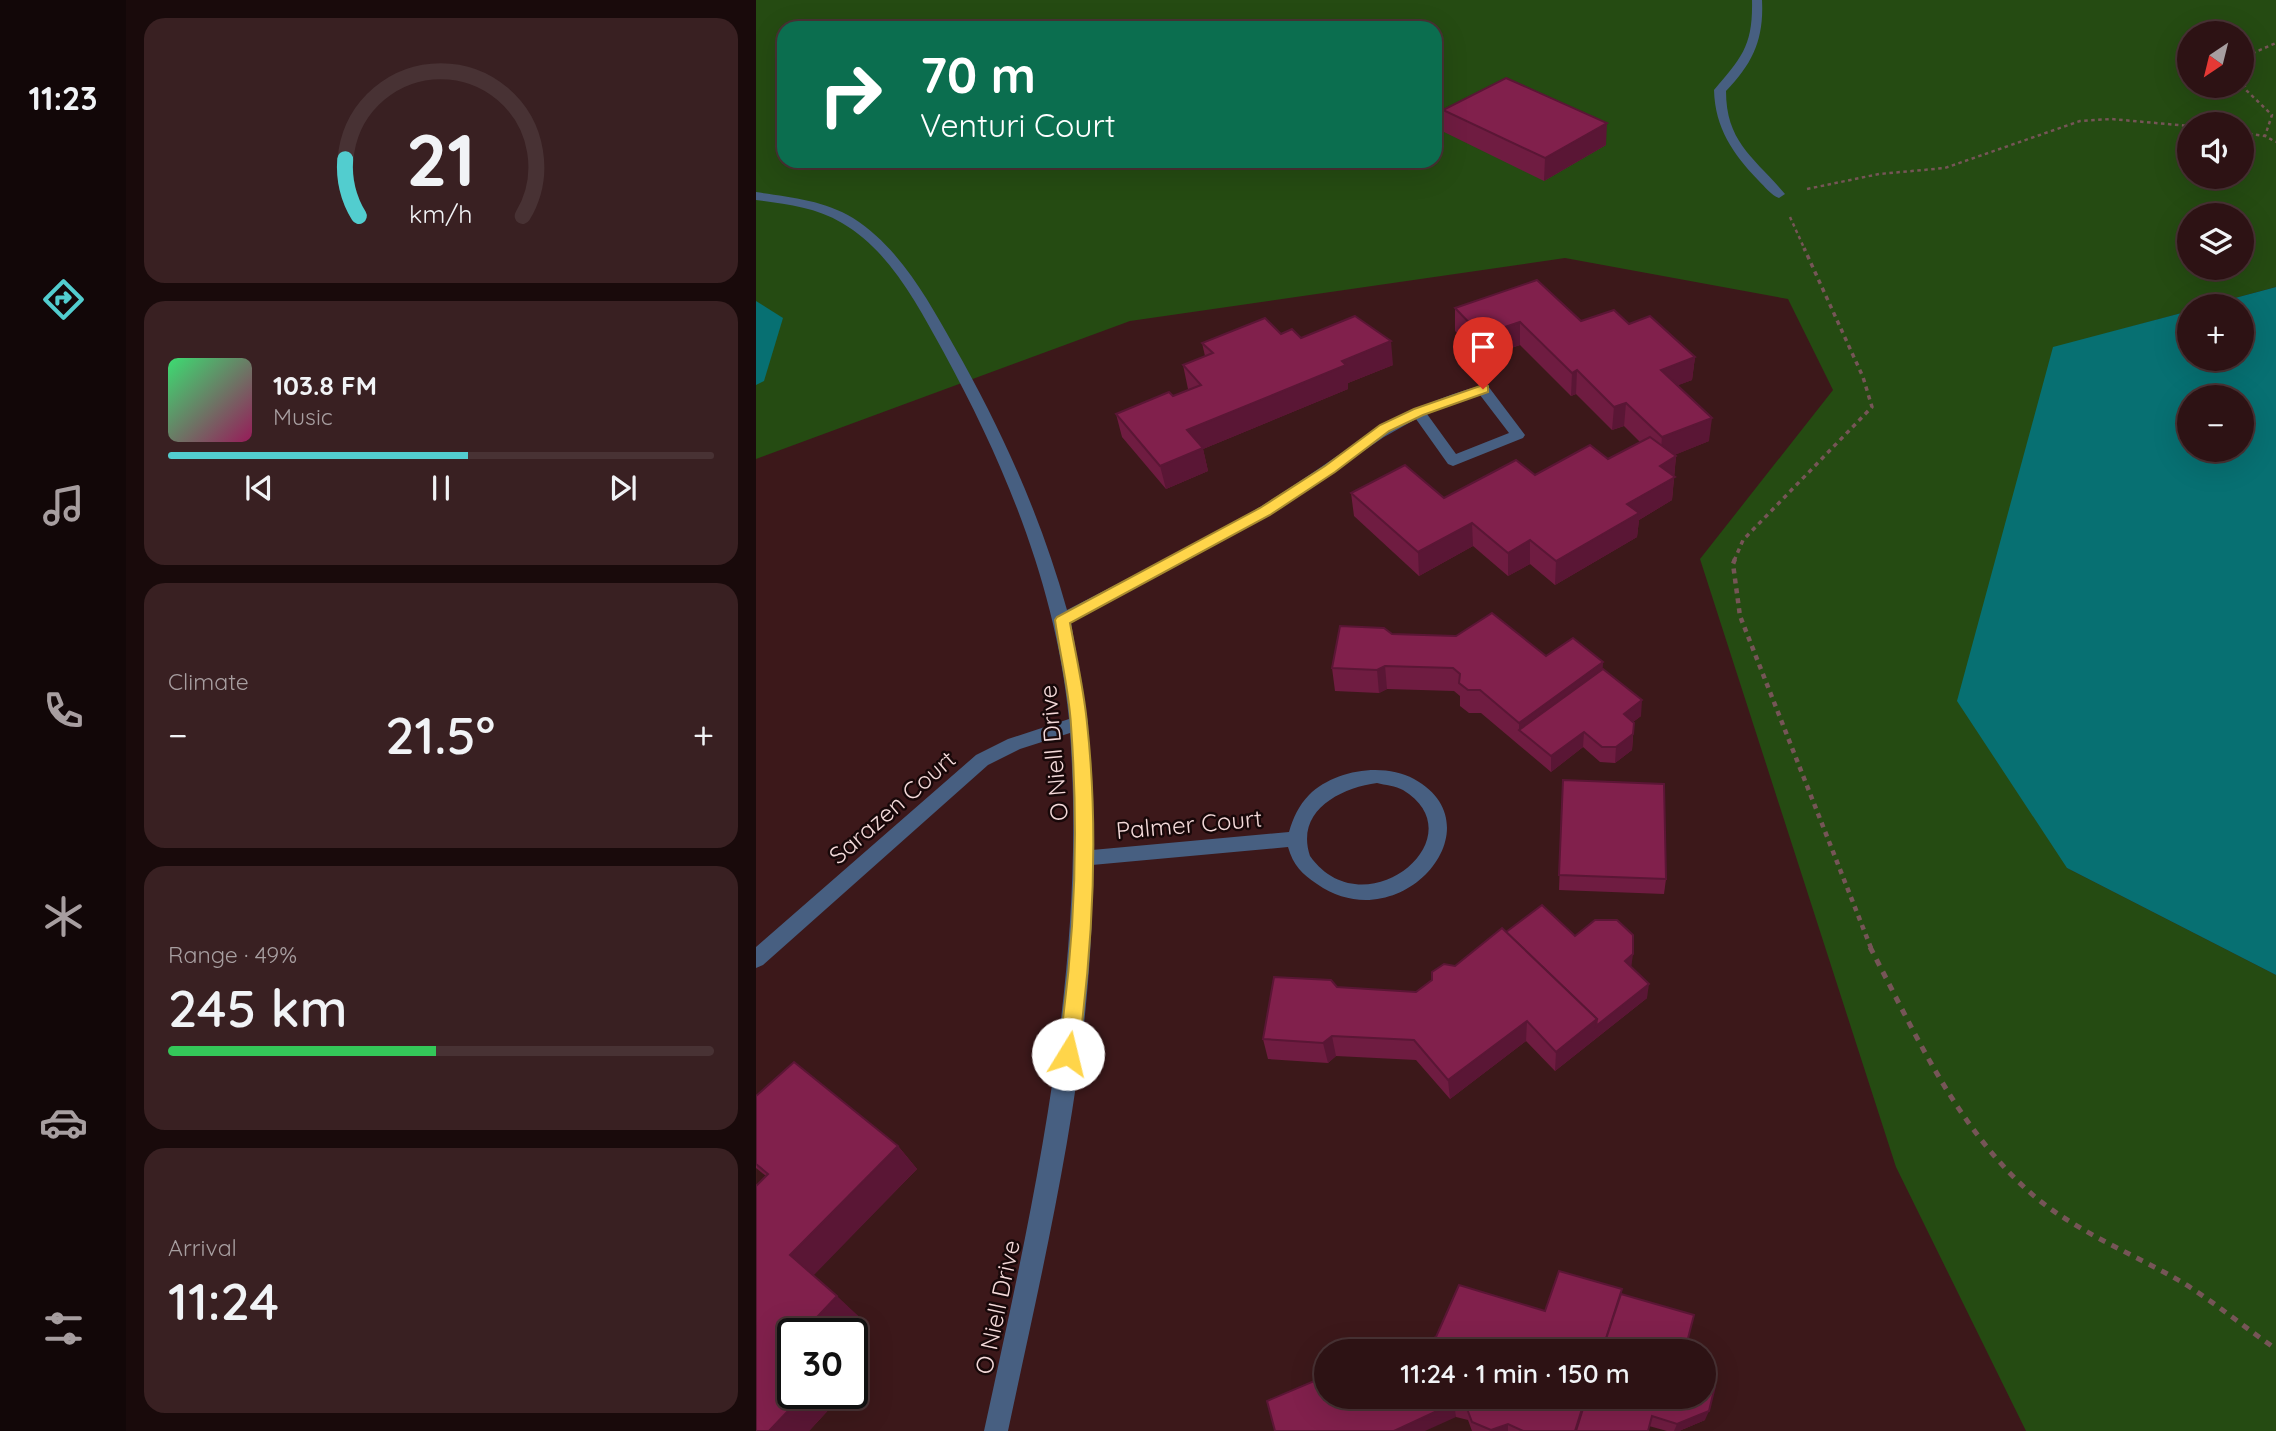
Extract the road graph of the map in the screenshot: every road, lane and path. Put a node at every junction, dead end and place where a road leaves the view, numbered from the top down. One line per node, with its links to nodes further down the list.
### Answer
1 (1757, 0): 9 (street)
2 (2276, 43): 3 (path)
3 (2254, 53)
4 (2254, 98): 7 (path)
5 (2177, 125): 9 (path)
6 (2254, 135): 7 (path)
7 (2264, 136): 8 (path)
8 (2276, 142)
9 (1779, 194): 17 (path)
10 (756, 196): 12 (street, O Niell Drive)
11 (1418, 412): 11 (street); 12 (street)
12 (1062, 620): 13 (street, O Niell Drive)
13 (1079, 723): 15 (street, O Niell Drive); 16 (street, Sarazen Court)
14 (1297, 839): 14 (street, Palmer Court); 15 (street, Palmer Court)
15 (1085, 858): 18 (street, O Niell Drive)
16 (756, 959)
17 (2276, 1349)
18 (996, 1431)

